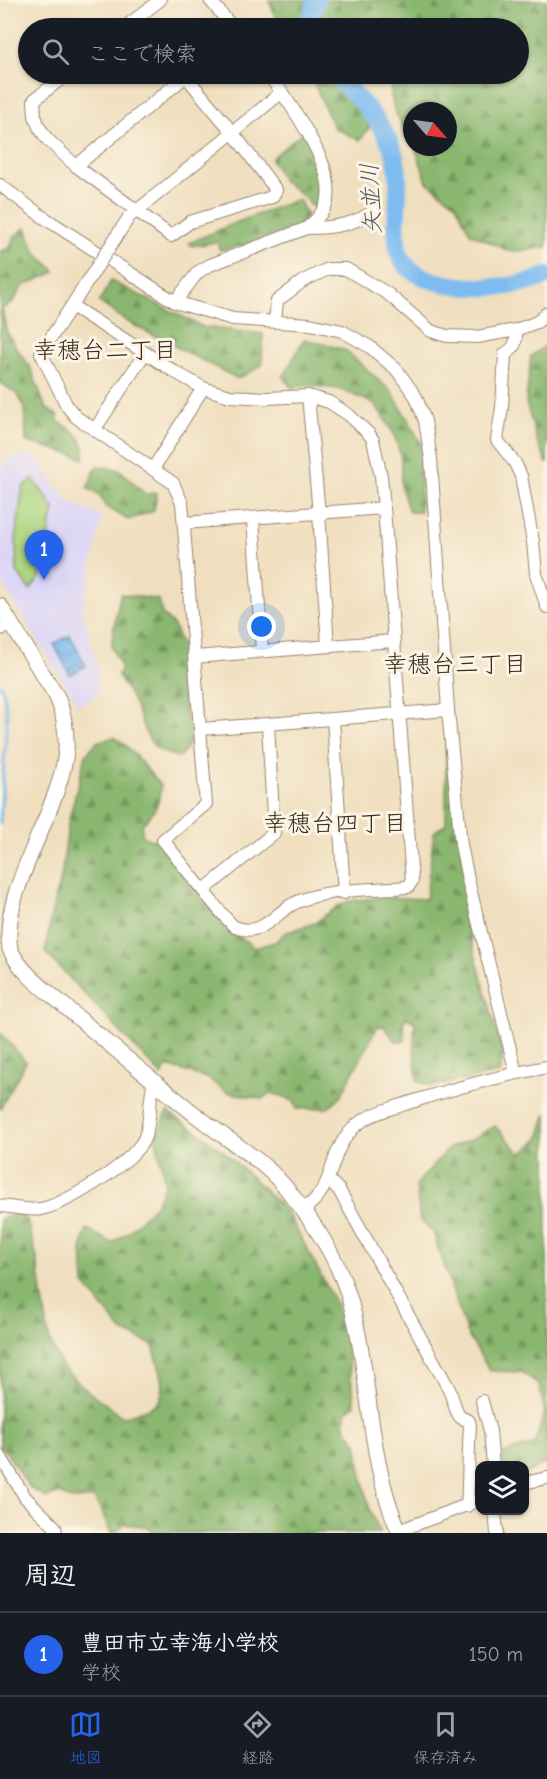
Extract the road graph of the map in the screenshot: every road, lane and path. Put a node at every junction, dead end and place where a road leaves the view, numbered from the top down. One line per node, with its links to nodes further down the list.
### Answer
1 (160, 0): 3 (street)
2 (210, 0): 4 (street)
3 (139, 17)
4 (225, 18)
5 (54, 84): 11 (street)
6 (174, 84): 11 (street)
7 (192, 84): 10 (street)
8 (276, 84): 9 (street)
9 (282, 92): 10 (street); 15 (street)
10 (233, 133): 14 (street); 14 (street)
11 (76, 166): 14 (street)
12 (0, 185): 17 (street)
13 (375, 210): 15 (street)
14 (133, 214): 16 (street, bridge)
15 (307, 228): 17 (street)
16 (75, 301): 21 (street); 24 (street)
17 (175, 302): 19 (street)
18 (547, 313): 20 (street)
19 (274, 321): 20 (street); 37 (street)
20 (516, 330): 31 (street)
21 (144, 352): 22 (street); 24 (street)
22 (203, 388): 23 (street); 25 (street)
23 (308, 396): 26 (street); 27 (street)
24 (95, 429): 25 (street)
25 (153, 469): 29 (street)
26 (384, 508): 27 (street); 33 (street)
27 (319, 513): 28 (street); 34 (street)
28 (253, 519): 29 (street); 35 (street)
29 (184, 523): 36 (street)
30 (0, 606): 32 (main road)
31 (547, 607)
32 (6, 627): 46 (main road)
33 (393, 641): 34 (street); 38 (street)
34 (328, 646): 35 (street)
35 (262, 651): 36 (street)
36 (195, 657): 41 (street)
37 (448, 710): 38 (street); 45 (street)
38 (399, 714): 39 (street); 43 (street)
39 (333, 719): 40 (street); 43 (street)
40 (268, 724): 41 (street); 42 (street)
41 (201, 729): 42 (street)
42 (204, 890): 43 (street)
43 (344, 892)
44 (547, 1067): 45 (street)
45 (516, 1073): 47 (street)
46 (154, 1082): 48 (street); 49 (main road)
47 (329, 1180): 49 (street); 56 (street)
48 (0, 1206)
49 (303, 1210): 58 (main road)
50 (482, 1401): 52 (street)
51 (0, 1456): 59 (street)
52 (493, 1461)
53 (547, 1478): 54 (street)
54 (529, 1481)
55 (475, 1502): 56 (street)
56 (467, 1506): 58 (street)
57 (495, 1515): 60 (street)
58 (399, 1532)
59 (56, 1533)
60 (497, 1533)

